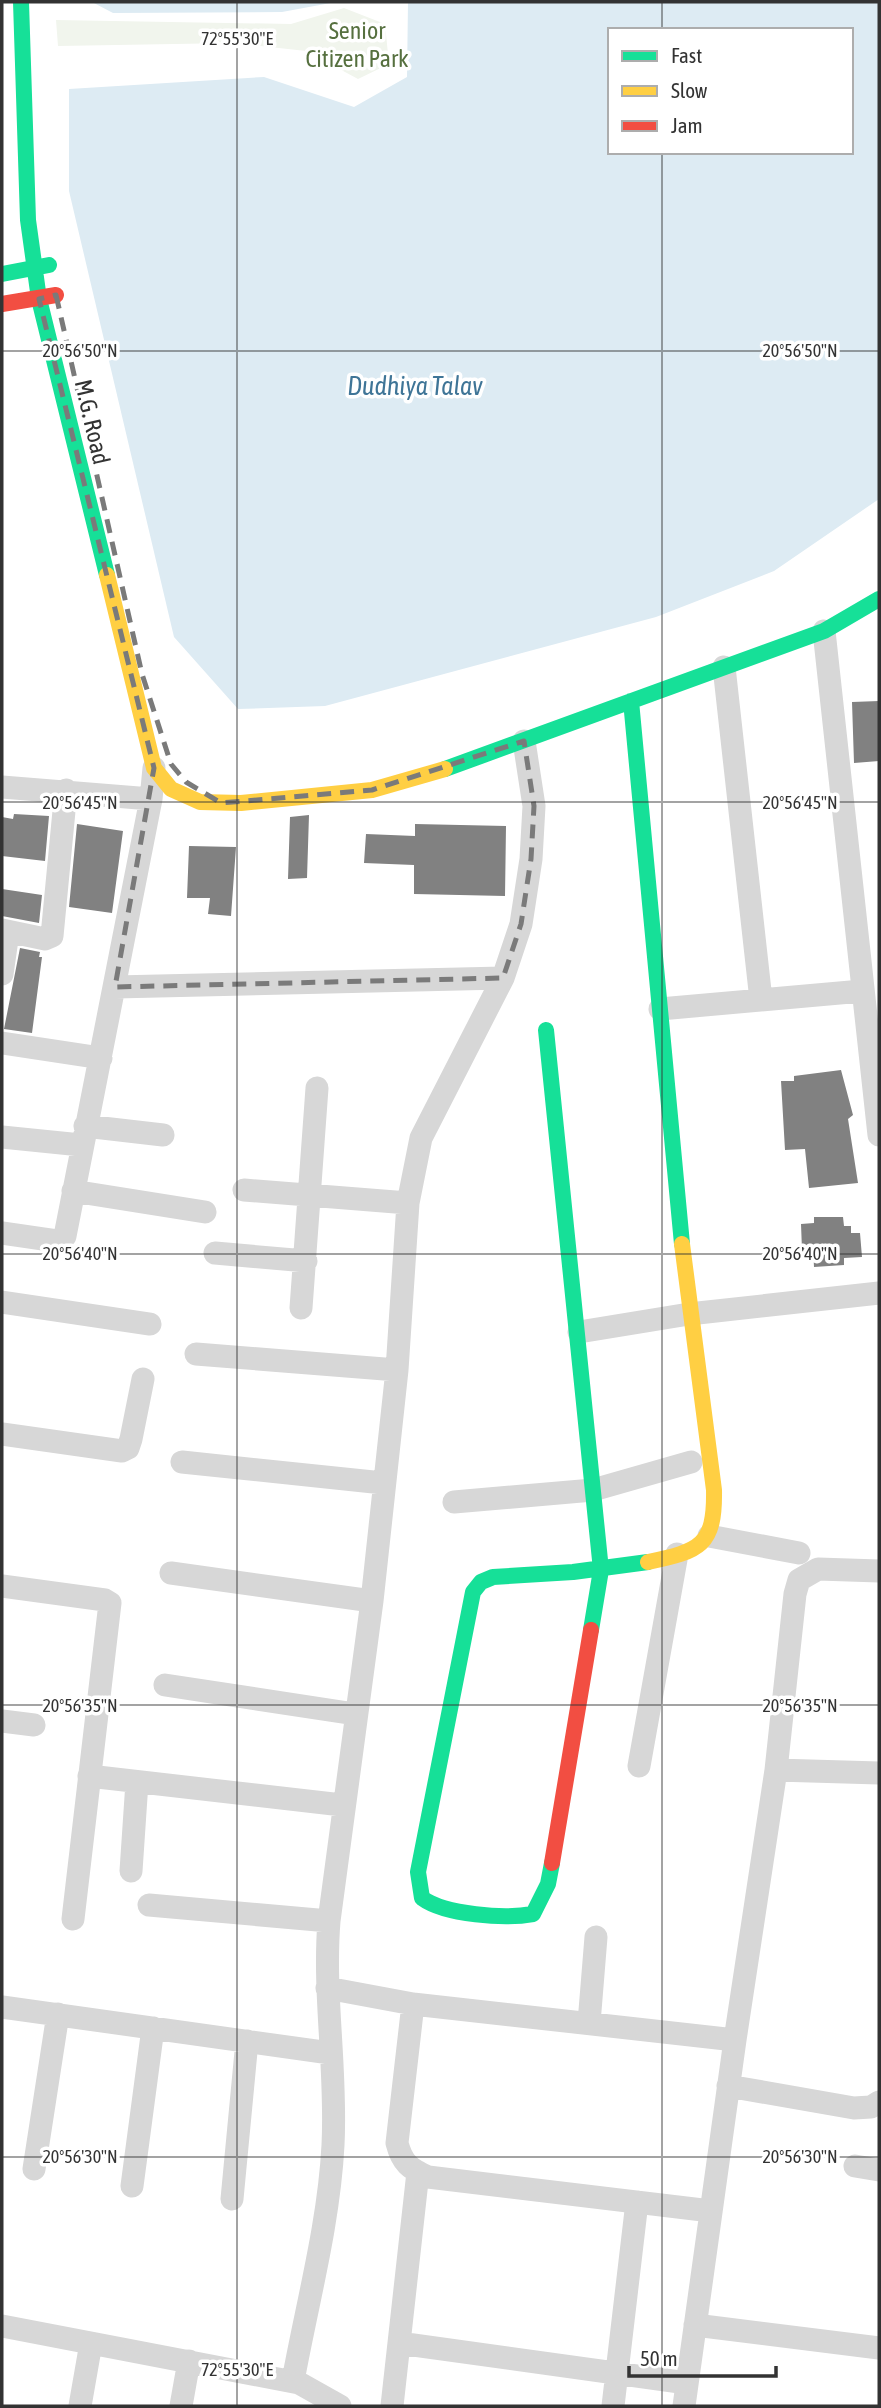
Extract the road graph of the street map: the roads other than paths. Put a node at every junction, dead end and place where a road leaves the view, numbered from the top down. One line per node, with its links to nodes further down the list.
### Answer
1 (21, 2): 5 (street, M.G. Road)
2 (37, 2): 3 (street)
3 (43, 149)
4 (46, 229): 5 (street)
5 (41, 267): 6 (street); 7 (street, M.G. Road); 7 (street)
6 (2, 274)
7 (39, 299): 8 (street); 15 (street, M.G. Road)
8 (2, 304)
9 (102, 484): 19 (street)
10 (879, 599): 11 (street)
11 (824, 631): 12 (street); 24 (street)
12 (724, 667): 13 (street); 25 (street)
13 (631, 701): 14 (street); 26 (street)
14 (524, 741): 19 (street); 22 (street)
15 (154, 768): 18 (street); 19 (street)
16 (2, 786): 17 (street)
17 (66, 790): 18 (street); 20 (street)
18 (151, 799): 23 (street)
19 (221, 803)
20 (5, 931): 21 (street)
21 (2, 974)
22 (503, 978): 23 (street); 38 (street)
23 (115, 987): 29 (street)
24 (862, 991): 25 (street); 32 (street)
25 (761, 1000): 26 (street)
26 (660, 1009): 46 (street)
27 (546, 1030): 48 (street)
28 (2, 1043): 29 (street)
29 (101, 1058): 33 (street)
30 (317, 1088): 37 (street)
31 (163, 1135): 33 (street)
32 (879, 1135)
33 (83, 1136): 34 (street); 36 (street)
34 (2, 1137)
35 (244, 1190): 37 (street)
36 (73, 1191): 39 (street); 40 (street)
37 (311, 1195): 38 (street); 42 (street)
38 (408, 1203): 50 (street)
39 (205, 1212)
40 (2, 1233)
41 (215, 1253): 42 (street)
42 (306, 1261): 45 (street)
43 (879, 1293): 46 (street)
44 (2, 1302): 47 (street)
45 (301, 1308)
46 (689, 1314): 48 (street); 58 (street)
47 (150, 1324)
48 (579, 1332): 56 (street)
49 (197, 1354): 50 (street)
50 (397, 1370): 55 (street)
51 (143, 1379): 52 (street)
52 (2, 1434)
53 (183, 1462): 55 (street)
54 (691, 1462): 56 (street)
55 (383, 1483): 65 (street)
56 (593, 1490): 57 (street); 61 (street)
57 (454, 1502)
58 (709, 1536): 59 (street); 60 (street)
59 (799, 1553)
60 (677, 1554): 61 (street); 70 (street)
61 (601, 1570): 61 (street)
62 (879, 1571): 71 (street)
63 (171, 1573): 65 (street)
64 (2, 1586): 73 (street)
65 (372, 1601): 67 (street)
66 (165, 1685): 67 (street)
67 (355, 1714): 75 (street)
68 (2, 1721): 69 (street)
69 (34, 1725)
70 (639, 1766)
71 (776, 1770): 72 (street); 88 (street)
72 (879, 1773)
73 (89, 1776): 74 (street); 78 (street)
74 (137, 1782): 75 (street); 76 (street)
75 (342, 1805): 79 (street)
76 (131, 1871)
77 (149, 1905): 79 (street)
78 (72, 1919)
79 (329, 1921): 81 (street)
80 (596, 1937): 86 (street)
81 (327, 1988): 83 (street); 90 (street)
82 (2, 1999): 84 (street)
83 (413, 2004): 86 (street); 96 (street)
84 (2, 2007): 85 (street)
85 (58, 2014): 87 (street); 94 (street)
86 (589, 2023): 88 (street)
87 (153, 2028): 89 (street); 97 (street)
88 (735, 2040): 91 (street)
89 (247, 2041): 90 (street); 98 (street)
90 (330, 2053): 108 (street)
91 (728, 2086): 92 (street); 100 (street)
92 (879, 2102)
93 (855, 2166): 95 (street)
94 (34, 2169)
95 (879, 2170)
96 (418, 2172): 99 (street); 104 (street)
97 (132, 2186)
98 (232, 2199)
99 (637, 2202): 100 (street); 107 (street)
100 (711, 2211): 101 (street)
101 (695, 2325): 105 (street); 109 (street)
102 (2, 2326): 103 (street)
103 (90, 2343): 106 (street); 110 (street)
104 (399, 2343): 107 (street); 113 (street)
105 (879, 2348)
106 (189, 2361): 108 (street); 111 (street)
107 (618, 2373): 109 (street); 114 (street)
108 (293, 2382): 112 (street)
109 (687, 2383): 115 (street)
110 (80, 2406)
111 (181, 2406)
112 (340, 2406)
113 (392, 2406)
114 (614, 2406)
115 (684, 2406)

